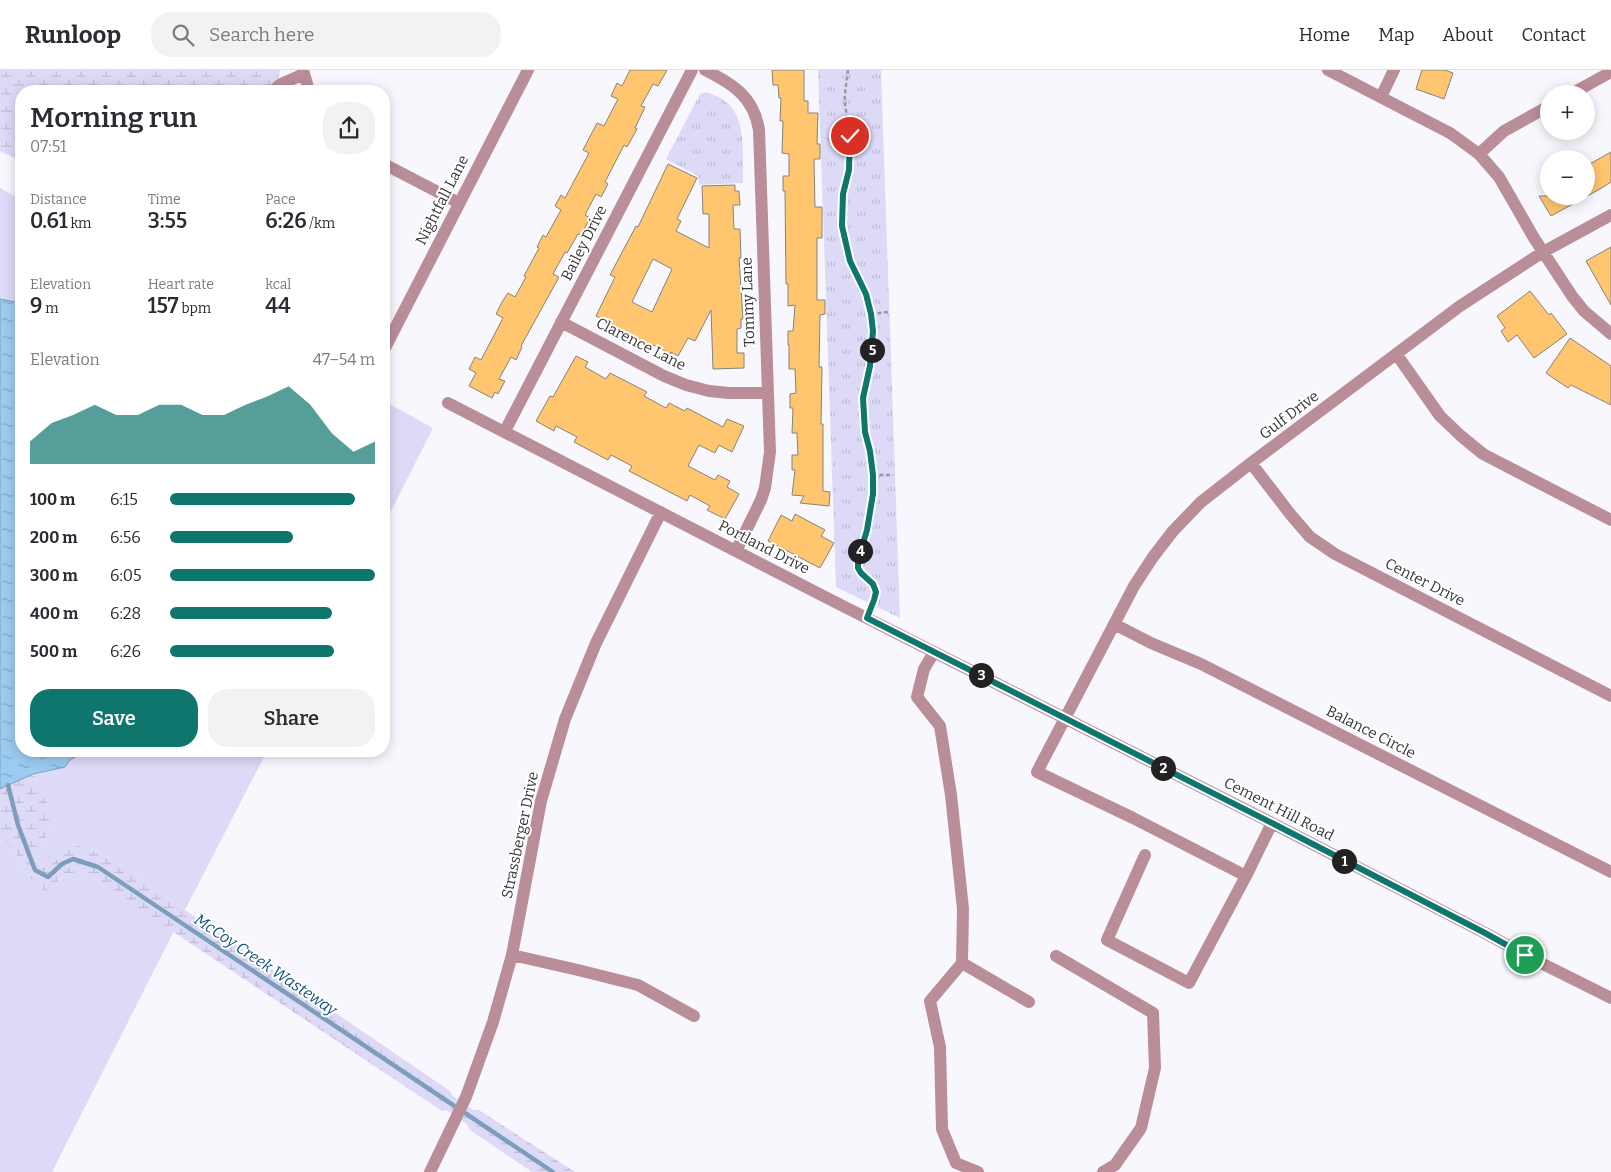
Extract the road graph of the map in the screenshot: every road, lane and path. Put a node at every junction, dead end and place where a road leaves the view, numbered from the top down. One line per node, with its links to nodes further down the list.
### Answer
1 (528, 70): 16 (street, Nightfall Lane)
2 (692, 70): 21 (street, Bailey Drive)
3 (705, 70): 25 (street, Tommy Lane)
4 (848, 70): 20 (path)
5 (1328, 70): 12 (street)
6 (1394, 70): 12 (street)
7 (304, 72): 9 (street); 10 (street)
8 (1611, 72): 11 (street)
9 (281, 85)
10 (307, 85)
11 (1587, 85)
12 (1381, 97): 14 (street)
13 (1540, 111): 14 (street)
14 (1479, 154): 18 (street)
15 (390, 167): 16 (street)
16 (459, 203): 22 (street, Nightfall Lane)
17 (1611, 215): 18 (street, Gulf Drive)
18 (1543, 252): 23 (street); 24 (street, Gulf Drive)
19 (888, 312): 20 (path)
20 (871, 314): 29 (path)
21 (561, 322): 25 (street, Clarence Lane); 27 (street, Bailey Drive)
22 (390, 332)
23 (1611, 334)
24 (1397, 355): 28 (street, Gulf Drive); 32 (street)
25 (767, 393): 33 (street, Tommy Lane)
26 (448, 403): 27 (street, Portland Drive)
27 (504, 431): 31 (street, Portland Drive)
28 (1251, 463): 35 (street, Gulf Drive); 37 (street, Center Drive)
29 (873, 475): 30 (path); 34 (path)
30 (893, 475)
31 (661, 512): 33 (street, Portland Drive); 43 (street, Strassberger Drive)
32 (1611, 520)
33 (736, 551): 34 (street, Portland Drive)
34 (867, 618): 36 (street, Portland Drive)
35 (1114, 624): 38 (street, Gulf Drive); 41 (street, Balance Circle)
36 (934, 652): 38 (street, Portland Drive); 45 (street)
37 (1611, 696)
38 (1065, 718): 39 (street, Cement Hill Road); 42 (street, Gulf Drive)
39 (1272, 823): 42 (street); 46 (street, Cement Hill Road)
40 (1145, 855): 42 (street)
41 (1611, 872)
42 (1246, 876)
43 (512, 956): 48 (street); 49 (street, Strassberger Drive)
44 (1056, 956): 51 (street)
45 (962, 962): 47 (street); 50 (street)
46 (1611, 998)
47 (1029, 1002)
48 (694, 1016)
49 (430, 1172)
50 (978, 1172)
51 (1104, 1172)

